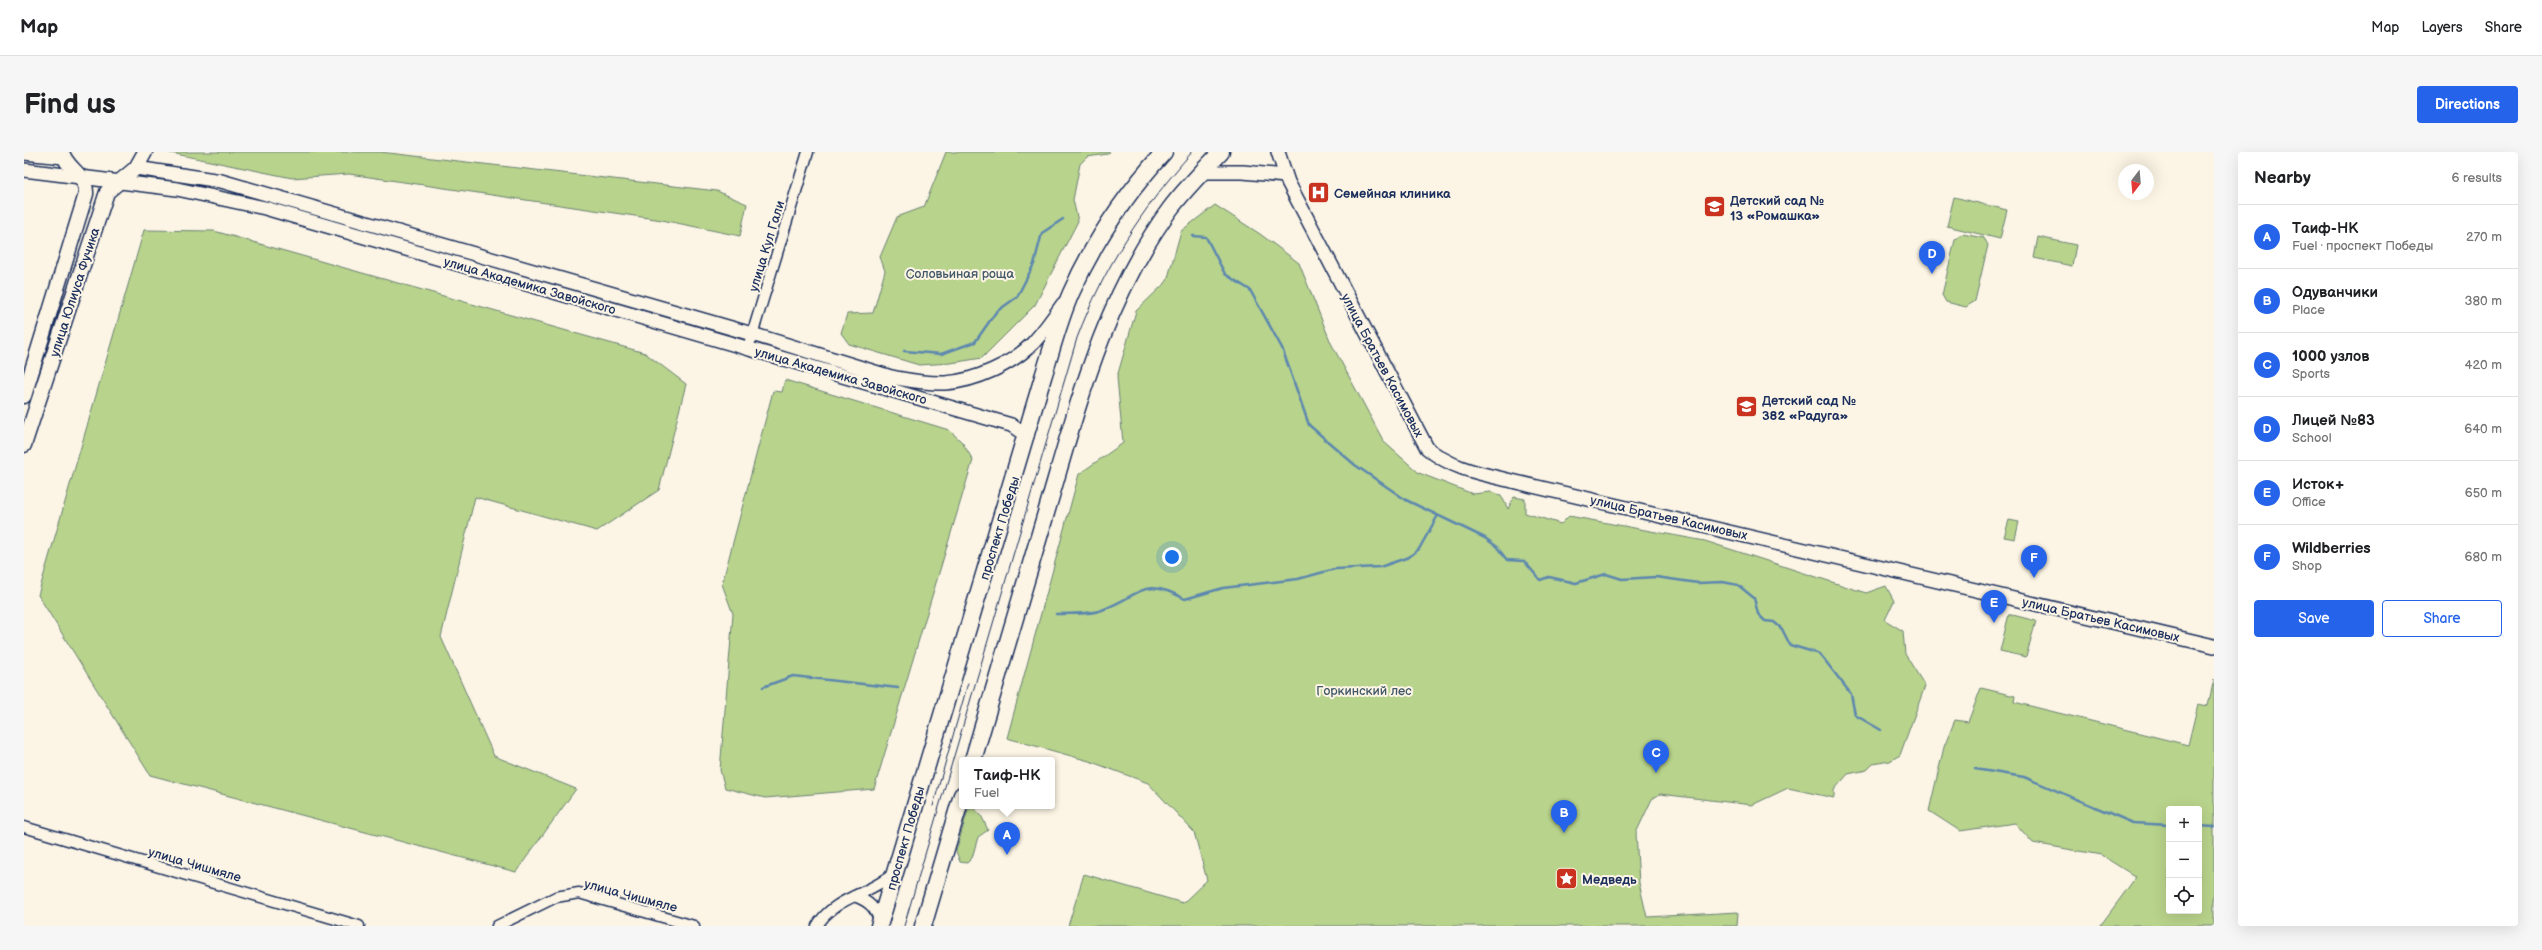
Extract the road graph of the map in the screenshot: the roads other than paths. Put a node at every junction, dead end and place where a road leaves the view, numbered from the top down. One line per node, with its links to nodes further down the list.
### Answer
1 (145, 152): 8 (main road, улица Юлиуса Фучика)
2 (808, 152): 17 (street, улица Кул Гали)
3 (1164, 152): 16 (main road, проспект Победы)
4 (1221, 152): 10 (main road)
5 (1278, 152): 11 (street, улица Братьев Касимовых)
6 (24, 153): 7 (street)
7 (63, 154): 12 (main road)
8 (136, 168): 13 (street, улица Академика Завойского); 14 (main road, улица Юлиуса Фучика)
9 (24, 170): 12 (street, улица Академика Завойского)
10 (1202, 172): 11 (street); 23 (main road)
11 (1285, 176): 22 (street, улица Братьев Касимовых)
12 (82, 177): 14 (street, улица Академика Завойского); 19 (main road, улица Юлиуса Фучика)
13 (215, 180): 15 (street); 17 (street, улица Академика Завойского)
14 (117, 183): 15 (street, улица Академика Завойского); 21 (main road, улица Юлиуса Фучика)
15 (210, 195): 18 (street, улица Академика Завойского)
16 (1071, 294): 17 (street, улица Академика Завойского); 20 (main road, проспект Победы)
17 (752, 334): 18 (street, улица Кул Гали)
18 (748, 348): 20 (street, улица Академика Завойского)
19 (24, 396)
20 (1027, 436): 26 (main road, проспект Победы)
21 (24, 445)
22 (2214, 646)
23 (974, 757)
24 (959, 805): 33 (main road)
25 (24, 827): 29 (street, улица Чишмяле)
26 (895, 873): 27 (street); 28 (main road, проспект Победы)
27 (854, 896): 28 (street); 32 (street)
28 (880, 924)
29 (359, 926)
30 (497, 926): 31 (street, улица Чишмяле)
31 (694, 926)
32 (817, 926)
33 (922, 926)

